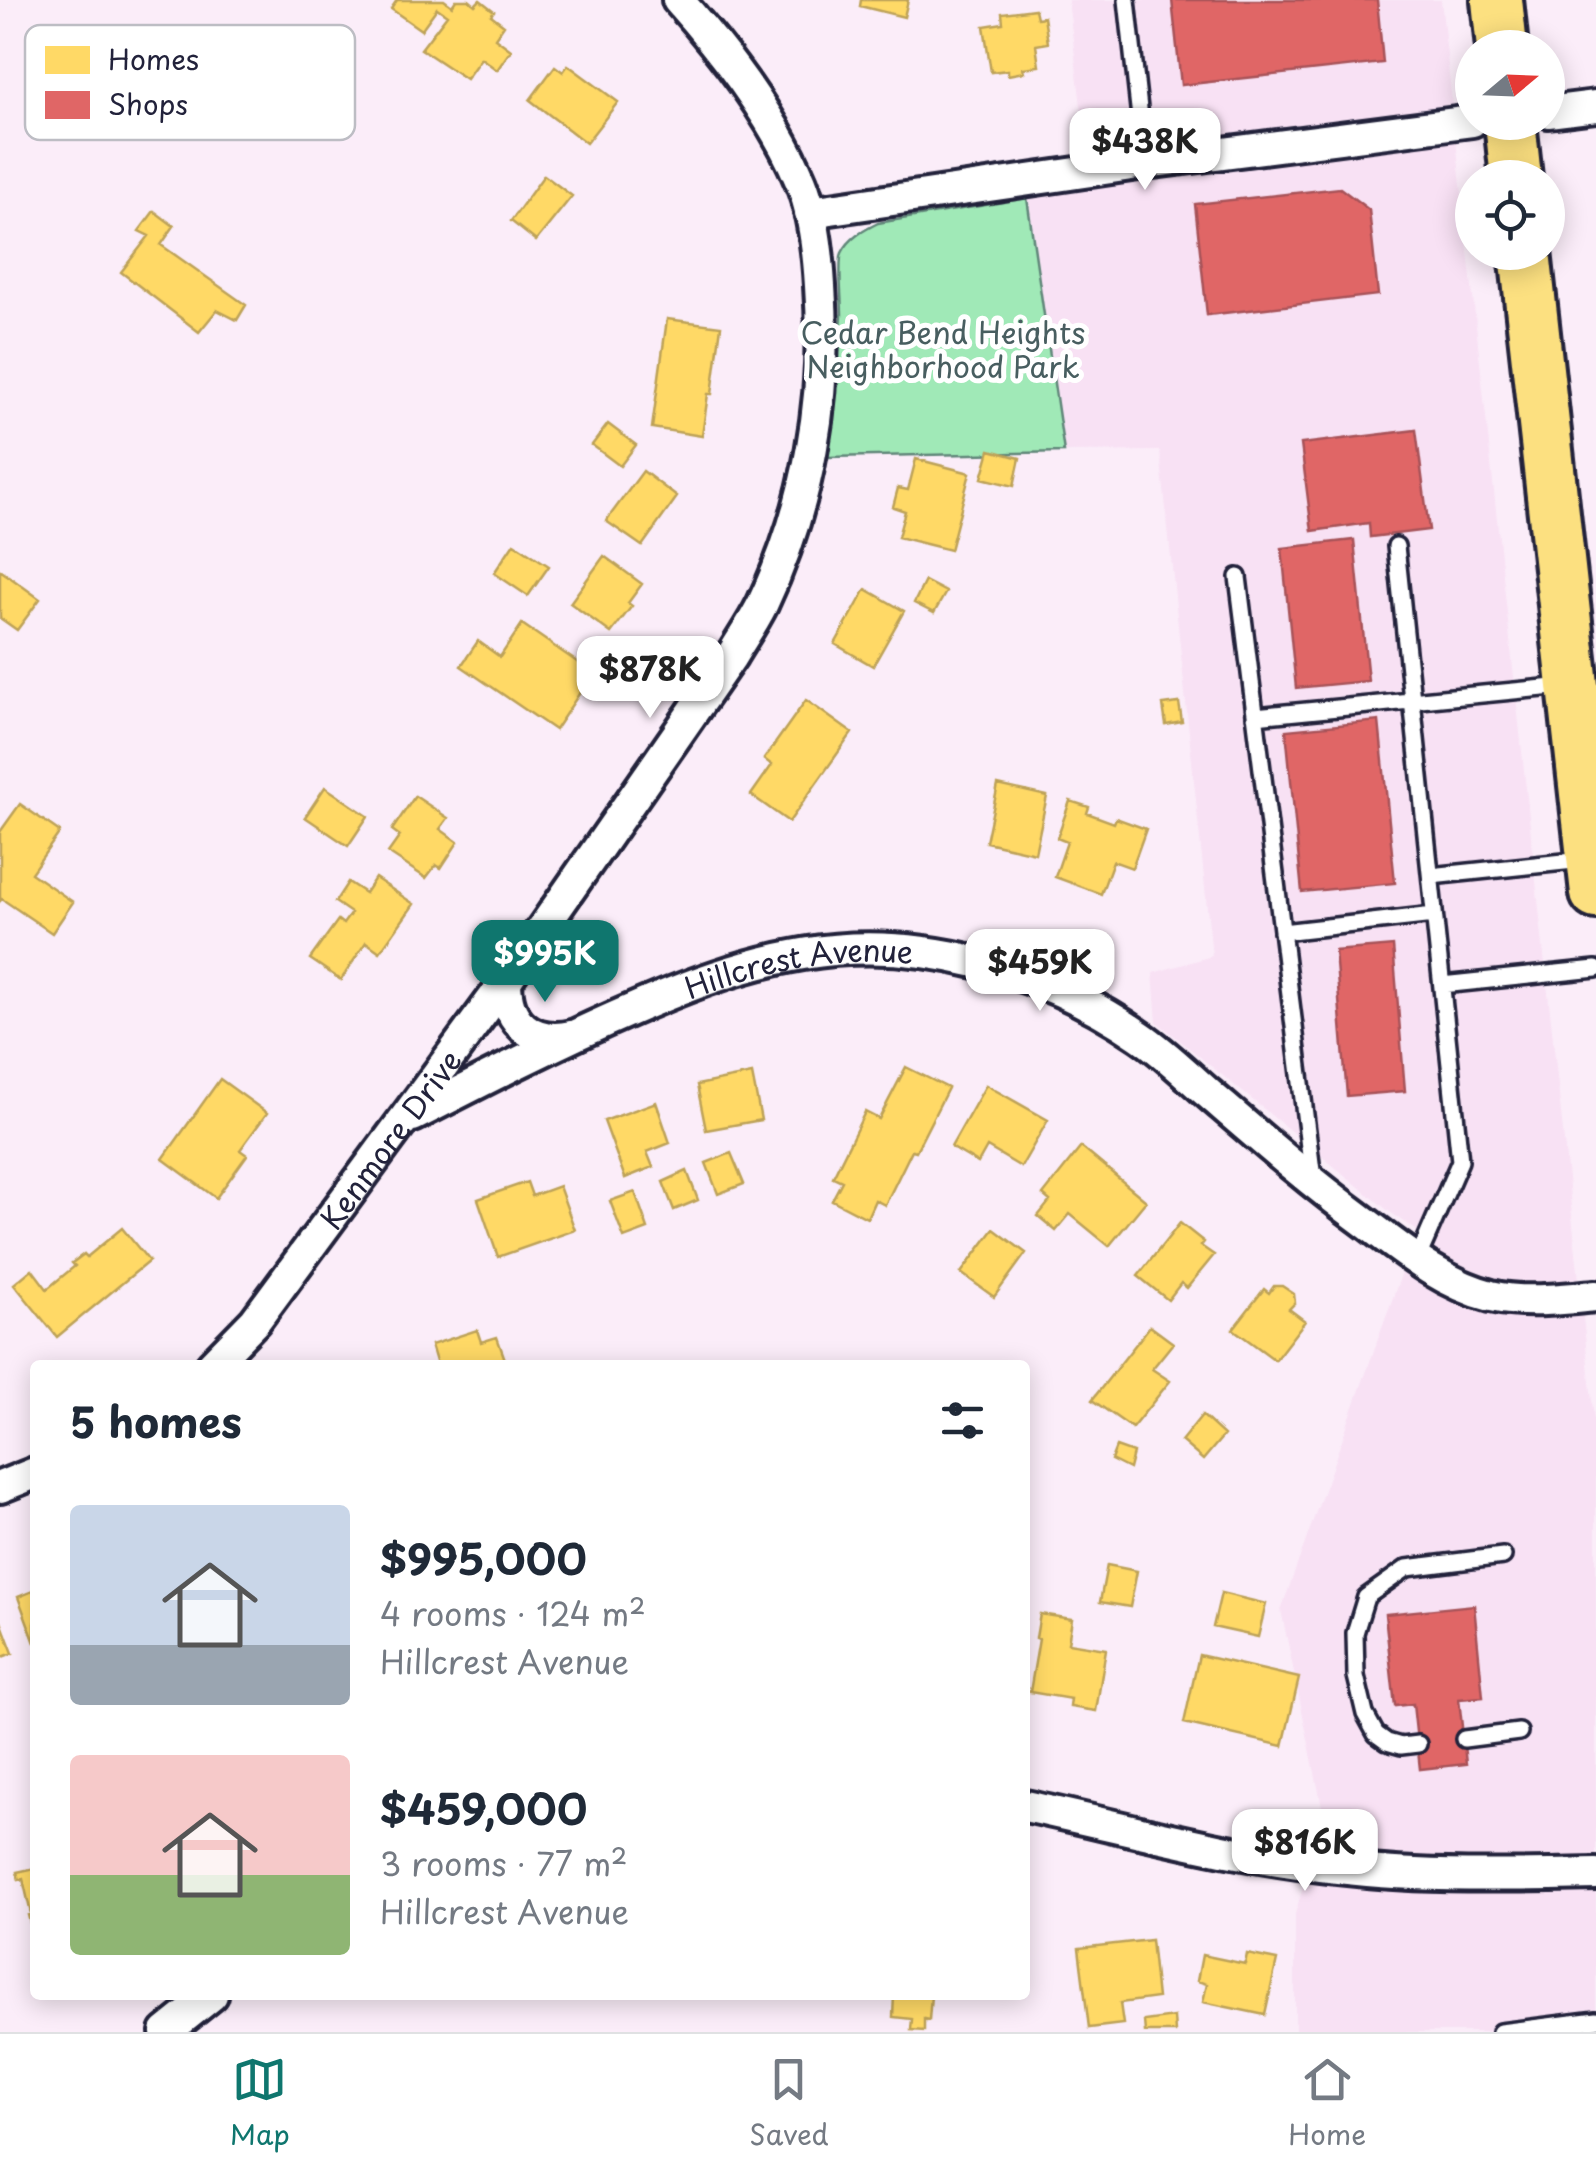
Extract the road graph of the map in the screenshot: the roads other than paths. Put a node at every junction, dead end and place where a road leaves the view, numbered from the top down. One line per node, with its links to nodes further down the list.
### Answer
1 (678, 0): 9 (street, Kenmore Drive)
2 (1127, 0): 8 (lane)
3 (1497, 0): 4 (main road)
4 (1500, 30)
5 (1596, 106): 6 (street)
6 (1565, 110)
7 (1455, 122): 8 (street)
8 (1145, 162): 9 (street)
9 (810, 212): 22 (street, Kenmore Drive)
10 (1527, 270): 13 (main road)
11 (1396, 546): 14 (lane)
12 (1238, 577): 15 (lane)
13 (1573, 686): 14 (lane); 16 (main road)
14 (1412, 701): 15 (lane); 17 (lane)
15 (1256, 716): 20 (lane)
16 (1588, 751): 18 (main road)
17 (1430, 876): 18 (lane); 19 (lane)
18 (1594, 876)
19 (1434, 916): 20 (lane); 23 (lane)
20 (1282, 932): 26 (lane)
21 (1596, 969): 23 (lane)
22 (506, 981): 24 (street); 25 (street, Kenmore Drive)
23 (1442, 985): 27 (lane)
24 (584, 1031): 25 (street, Hillcrest Avenue); 26 (street, Hillcrest Avenue)
25 (406, 1119): 29 (street, Kenmore Drive)
26 (1314, 1184): 27 (street, Hillcrest Avenue)
27 (1417, 1260): 28 (street, Hillcrest Avenue)
28 (1596, 1296)
29 (217, 1360)
30 (30, 1474): 31 (street)
31 (0, 1486)
32 (1503, 1556): 35 (lane)
33 (1519, 1732): 34 (lane)
34 (1464, 1738)
35 (1418, 1744)
36 (1030, 1807): 37 (street)
37 (1596, 1874)
38 (206, 2000): 41 (street)
39 (1595, 2022): 40 (lane)
40 (1558, 2029): 42 (lane)
41 (166, 2032)
42 (1500, 2032)

